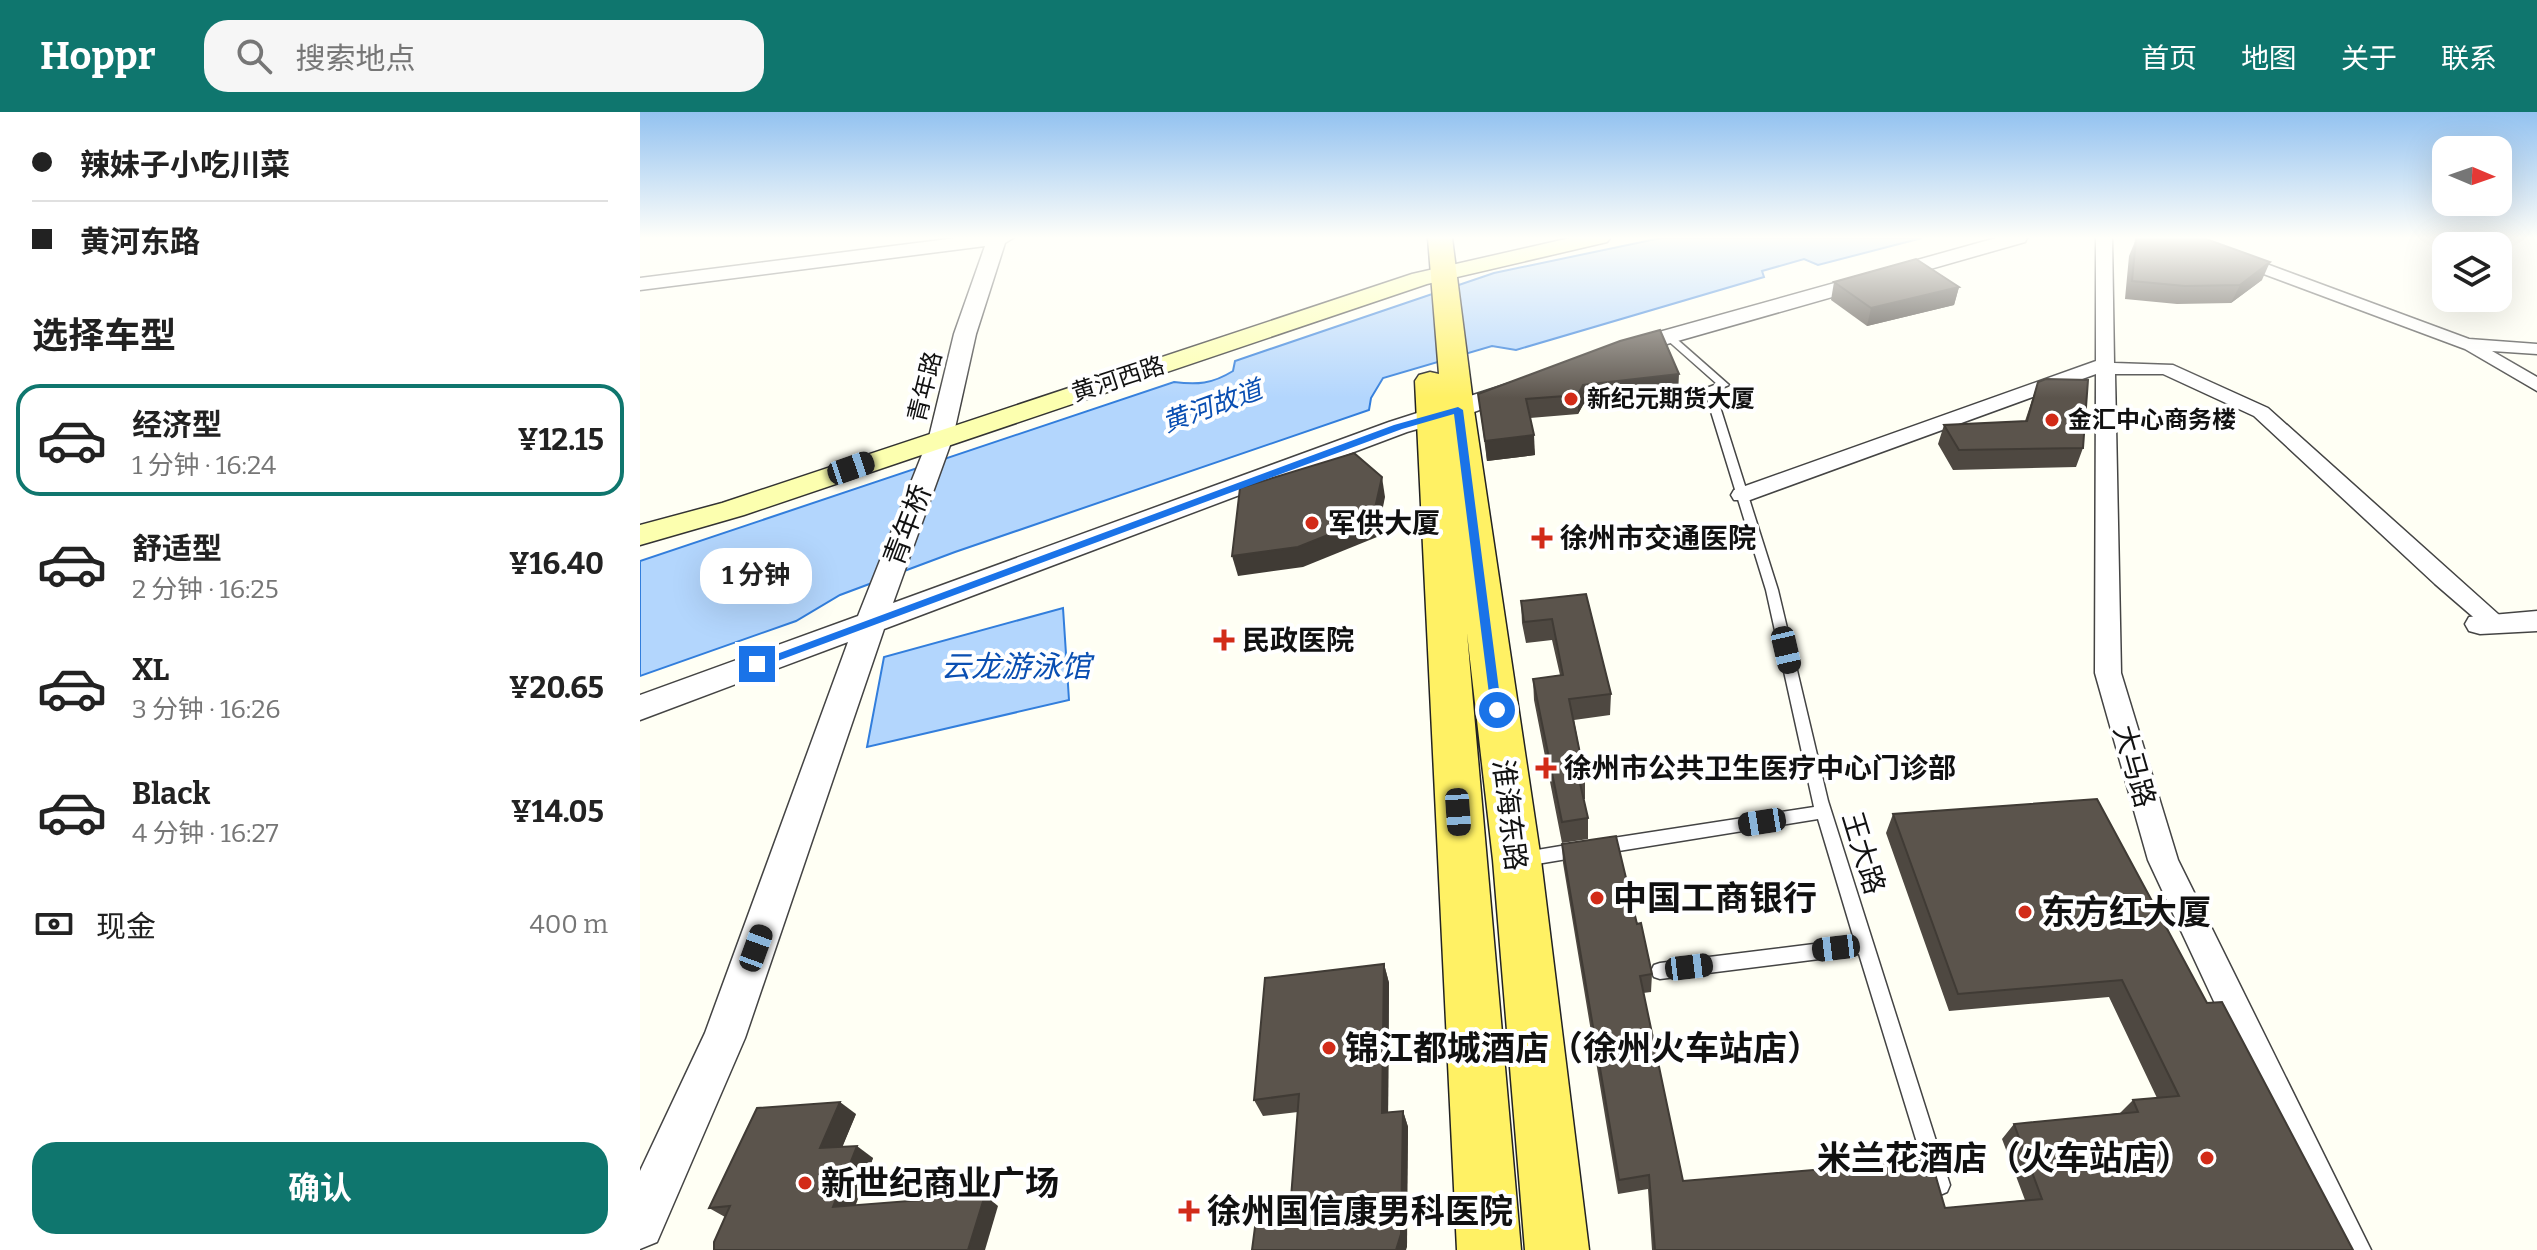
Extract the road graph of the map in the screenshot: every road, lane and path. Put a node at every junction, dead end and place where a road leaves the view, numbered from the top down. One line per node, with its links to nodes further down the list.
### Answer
1 (979, 291): 15 (street, 青年路)
2 (1392, 291): 15 (main road, 黄河西路)
3 (1433, 291): 14 (main road, 淮海东路)
4 (1828, 291): 7 (street)
5 (2104, 291): 11 (street, 大马路)
6 (2325, 291): 8 (street)
7 (1668, 336): 10 (street); 16 (lane, 王大路)
8 (2466, 344): 9 (street); 13 (street)
9 (2537, 349)
10 (1597, 358)
11 (2105, 366): 16 (street); 21 (street); 31 (street, 大马路)
12 (1541, 379): 14 (street)
13 (2537, 385)
14 (1444, 396): 19 (street); 24 (main road, 淮海东路); 29 (main road, 淮海东路)
15 (939, 440): 17 (main road, 黄河西路); 18 (main road, 黄河西路); 19 (street, 青年桥)
16 (1742, 495): 23 (lane, 王大路)
17 (640, 525)
18 (640, 535)
19 (877, 607): 22 (street); 28 (street, 青年桥)
20 (2537, 621): 21 (street)
21 (2488, 623)
22 (640, 708)
23 (1823, 812): 24 (lane); 25 (lane, 王大路)
24 (1517, 860): 30 (main road, 淮海东路)
25 (1865, 945): 26 (lane); 27 (lane, 王大路)
26 (1660, 971)
27 (1940, 1185)
28 (640, 1225)
29 (1489, 1250)
30 (1557, 1250)
31 (2351, 1250)

